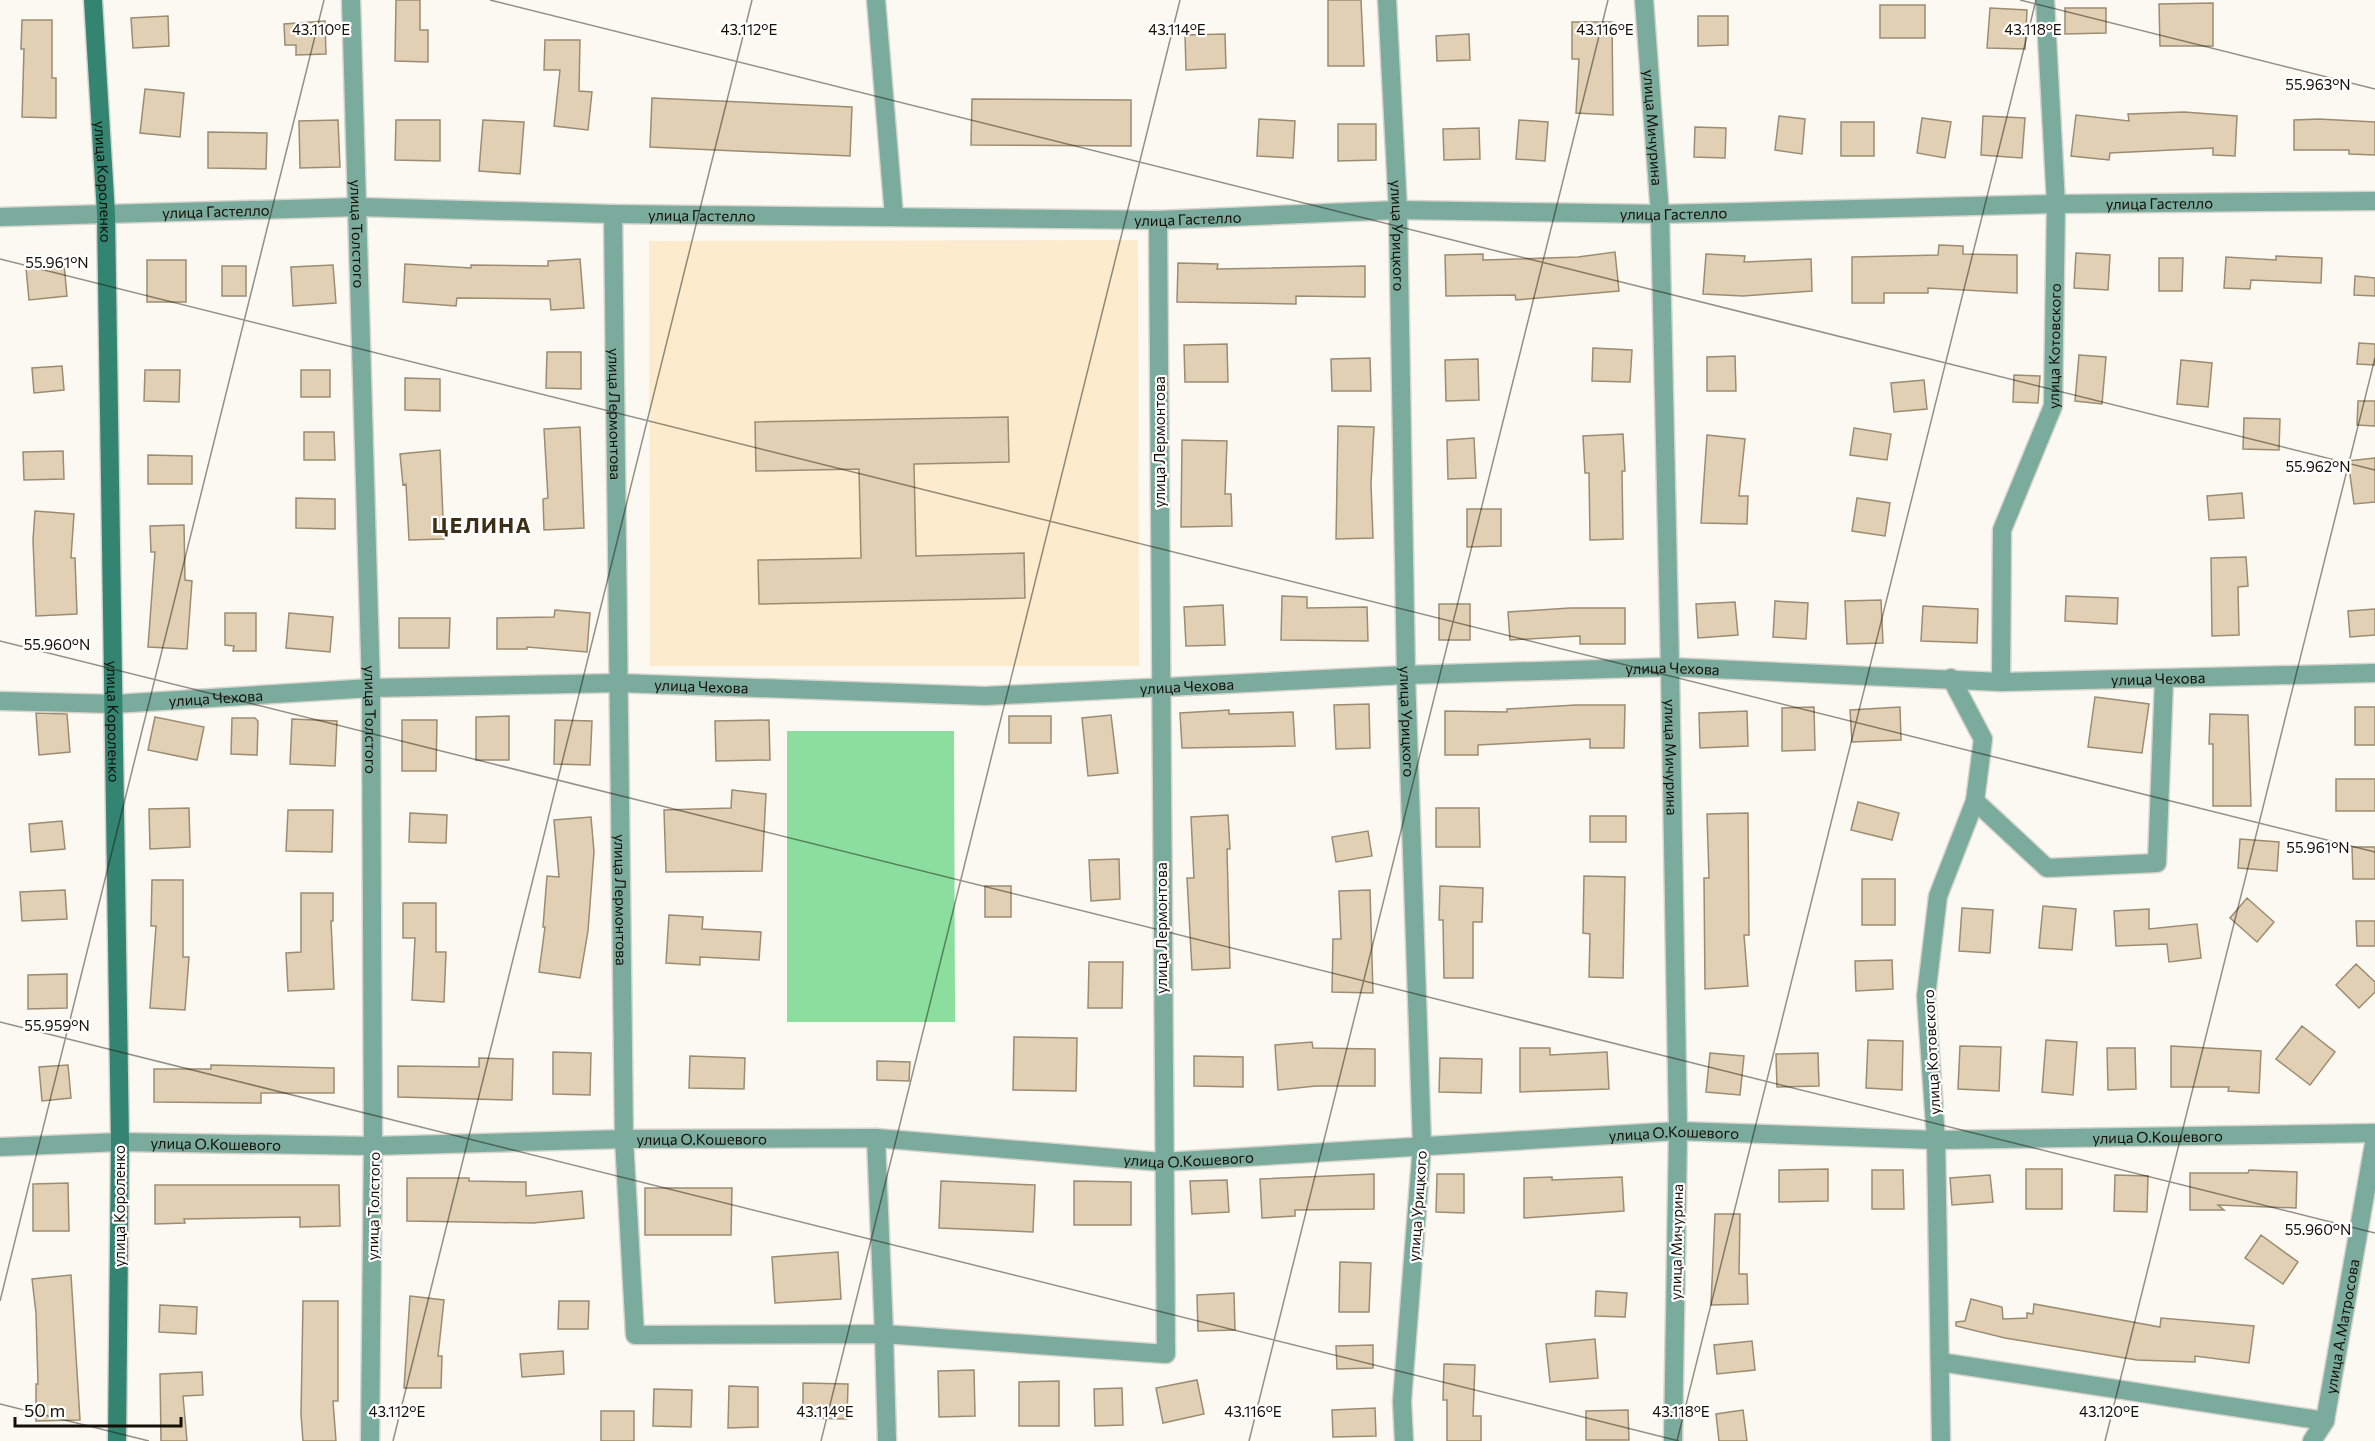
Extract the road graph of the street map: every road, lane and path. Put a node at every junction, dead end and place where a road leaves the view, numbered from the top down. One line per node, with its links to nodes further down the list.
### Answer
1 (93, 0): 11 (street, улица Короленко)
2 (351, 0): 9 (street, улица Толстого)
3 (876, 0): 15 (street)
4 (1387, 0): 10 (street, улица Урицкого)
5 (1644, 0): 13 (street, улица Мичурина)
6 (2045, 0): 8 (street, улица Котовского)
7 (2375, 201): 8 (street, улица Гастелло)
8 (2056, 204): 13 (street, улица Гастелло); 22 (street, улица Котовского)
9 (358, 207): 11 (street, улица Гастелло); 12 (street, улица Гастелло); 25 (street, улица Толстого)
10 (1398, 210): 13 (street, улица Гастелло); 16 (street, улица Гастелло); 19 (street, улица Урицкого)
11 (106, 214): 14 (street, улица Гастелло); 27 (street, улица Короленко)
12 (613, 214): 15 (street, улица Гастелло); 23 (street, улица Лермонтова)
13 (1660, 214): 17 (street, улица Мичурина)
14 (0, 216)
15 (894, 216): 16 (street, улица Гастелло)
16 (1158, 220): 24 (street, улица Лермонтова)
17 (1670, 667): 19 (street, улица Чехова); 20 (street, улица Чехова); 29 (street, улица Мичурина)
18 (2375, 673): 21 (street, улица Чехова)
19 (1406, 675): 24 (street, улица Чехова); 36 (street, улица Урицкого)
20 (1951, 678): 22 (street, улица Чехова); 28 (street, улица Котовского)
21 (2164, 680): 22 (street, улица Чехова); 28 (street)
22 (2001, 682)
23 (619, 683): 24 (street, улица Чехова); 25 (street, улица Чехова); 33 (street, улица Лермонтова)
24 (1160, 686): 39 (street, улица Лермонтова)
25 (371, 688): 27 (street, улица Чехова); 37 (street, улица Толстого)
26 (0, 701): 27 (street, улица Чехова)
27 (114, 704): 35 (street, улица Короленко)
28 (1975, 801): 34 (street, улица Котовского)
29 (1678, 1131): 34 (street, улица О.Кошевого); 36 (street, улица О.Кошевого); 47 (street, улица Мичурина)
30 (2375, 1133): 34 (street, улица О.Кошевого)
31 (876, 1138): 33 (street, улица О.Кошевого); 39 (street, улица О.Кошевого); 40 (street)
32 (2375, 1138): 42 (street, улица А.Матросова)
33 (624, 1139): 37 (street, улица О.Кошевого); 40 (street, улица Лермонтова)
34 (1936, 1140): 41 (street, улица Котовского)
35 (120, 1142): 37 (street, улица О.Кошевого); 38 (street, улица О.Кошевого); 43 (street, улица Короленко)
36 (1422, 1145): 39 (street, улица О.Кошевого); 46 (street, улица Урицкого)
37 (373, 1146): 44 (street, улица Толстого)
38 (0, 1147)
39 (1162, 1162): 40 (street, улица Лермонтова)
40 (884, 1334): 45 (street)
41 (1940, 1362): 42 (street); 48 (street, улица Котовского)
42 (2325, 1421): 49 (street, улица А.Матросова)
43 (117, 1441)
44 (370, 1441)
45 (887, 1441)
46 (1404, 1441)
47 (1673, 1441)
48 (1941, 1441)
49 (2312, 1441)

